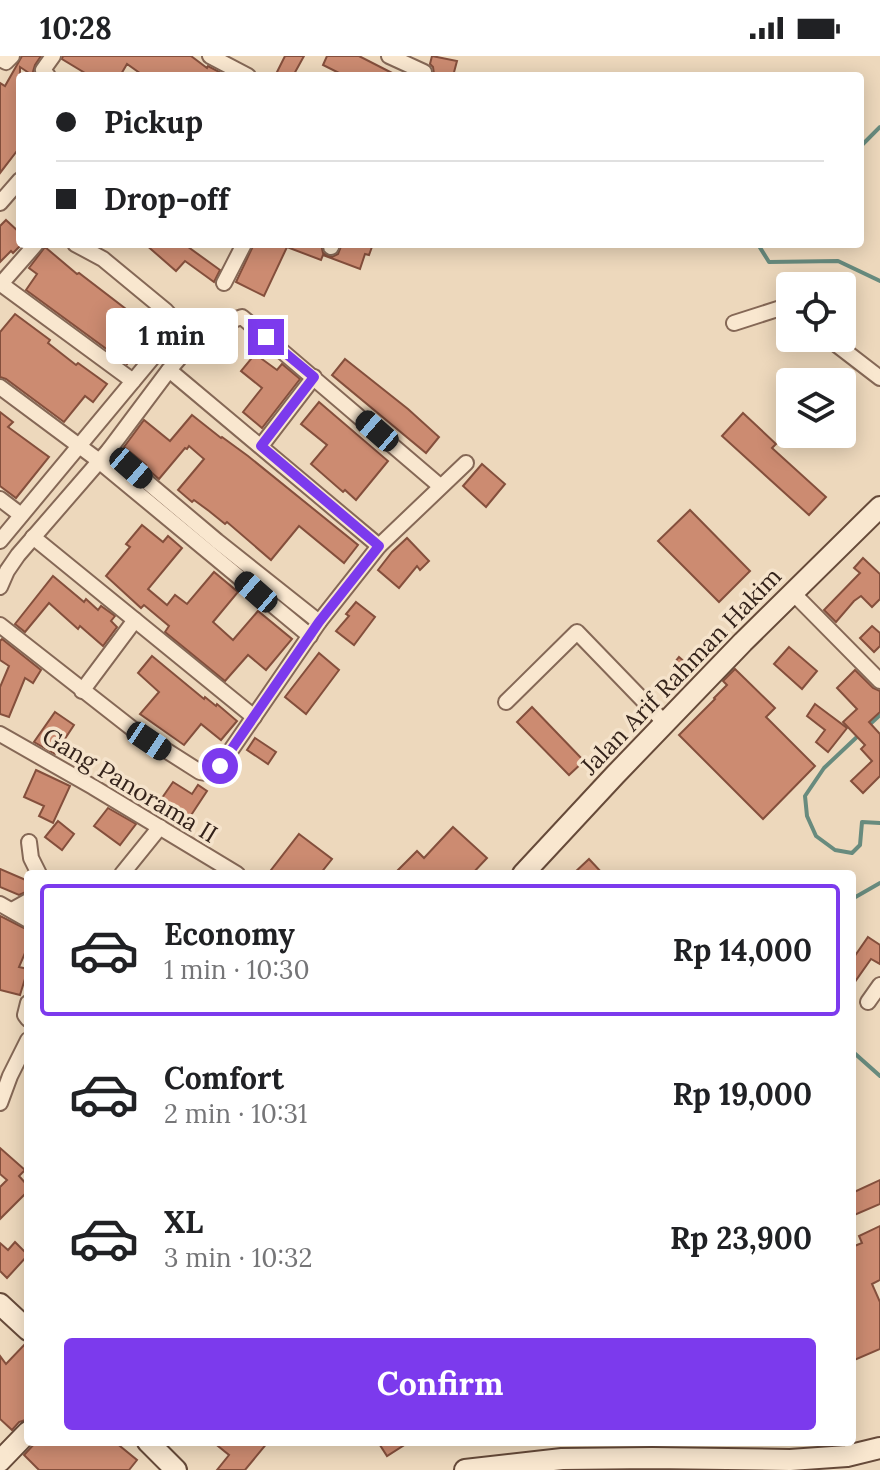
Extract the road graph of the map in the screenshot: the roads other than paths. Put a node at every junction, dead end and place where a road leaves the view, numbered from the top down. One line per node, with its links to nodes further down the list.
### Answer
1 (12, 56): 4 (street)
2 (210, 56): 5 (street)
3 (389, 56): 6 (street)
4 (0, 59)
5 (231, 72)
6 (424, 72)
7 (16, 185): 8 (street)
8 (0, 203)
9 (32, 248): 13 (street)
10 (82, 248): 20 (street)
11 (242, 248): 12 (street)
12 (224, 283)
13 (1, 284): 20 (street)
14 (776, 310): 15 (street)
15 (734, 323)
16 (846, 352): 19 (street)
17 (169, 370): 18 (street); 22 (street); 23 (street)
18 (314, 377): 22 (street); 25 (street)
19 (880, 378)
20 (133, 381): 23 (street)
21 (0, 387): 23 (street)
22 (261, 446): 31 (street)
23 (93, 453): 28 (street); 29 (street); 35 (street); 37 (street)
24 (466, 463): 25 (street)
25 (440, 486): 31 (street)
26 (0, 499): 28 (street)
27 (880, 507): 33 (street, Jalan Arif Rahman Hakim)
28 (21, 515): 30 (street)
29 (33, 537): 32 (street); 34 (street)
30 (0, 541)
31 (379, 546): 35 (street)
32 (0, 587)
33 (793, 593): 38 (street); 42 (street, Jalan Arif Rahman Hakim)
34 (135, 620): 39 (street); 41 (street)
35 (319, 622): 37 (street)
36 (0, 625): 39 (street)
37 (310, 636): 41 (street)
38 (880, 681)
39 (82, 691): 41 (street)
40 (506, 702): 42 (street)
41 (254, 717)
42 (665, 723): 49 (street, Jalan Arif Rahman Hakim)
43 (0, 734): 44 (street, Gang Panorama II)
44 (160, 827): 47 (street); 48 (street, Gang Panorama II)
45 (29, 842): 46 (street)
46 (37, 870)
47 (125, 870)
48 (230, 870)
49 (527, 870)
50 (6, 907): 51 (street)
51 (24, 918)
52 (880, 985): 53 (street)
53 (868, 1002)
54 (24, 1048): 55 (street)
55 (0, 1103)
56 (0, 1304): 57 (street)
57 (24, 1326)
58 (24, 1436): 61 (street)
59 (152, 1446): 64 (street)
60 (880, 1448): 62 (street)
61 (0, 1461)
62 (848, 1463): 63 (street)
63 (532, 1466): 65 (street)
64 (175, 1470)
65 (465, 1470)

